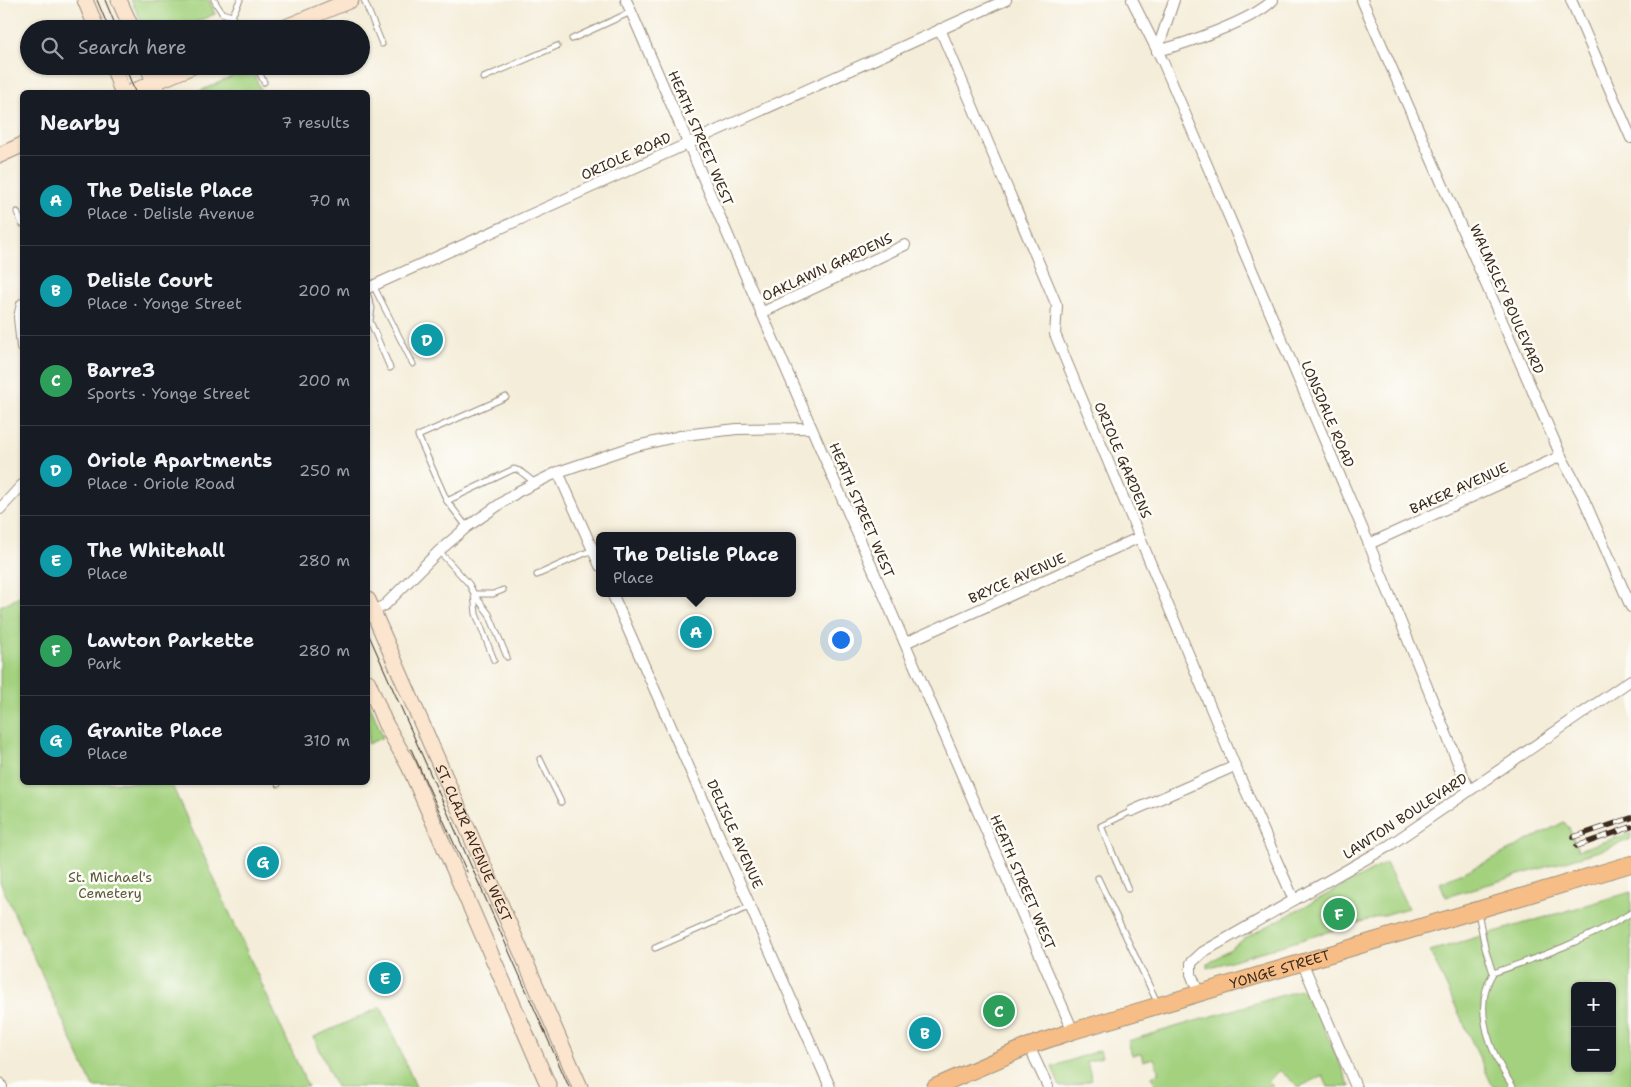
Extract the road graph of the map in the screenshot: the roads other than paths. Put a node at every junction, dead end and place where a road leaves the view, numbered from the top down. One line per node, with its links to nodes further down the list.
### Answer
1 (85, 0): 16 (main road)
2 (119, 0): 17 (main road)
3 (214, 0): 15 (lane)
4 (240, 0): 15 (lane)
5 (351, 0): 19 (main road)
6 (364, 0): 22 (lane)
7 (626, 0): 14 (street, HEATH STREET WEST)
8 (1006, 0): 20 (street, ORIOLE ROAD)
9 (1132, 0): 24 (street, LONSDALE ROAD)
10 (1174, 0): 24 (street)
11 (1273, 0): 24 (street)
12 (1362, 0): 51 (street, WALMSLEY BOULEVARD)
13 (1571, 0): 33 (street)
14 (631, 12): 21 (lane); 34 (street, HEATH STREET WEST)
15 (232, 16): 18 (lane)
16 (93, 20)
17 (128, 20)
18 (234, 20)
19 (303, 20)
20 (940, 29): 34 (street, ORIOLE ROAD); 58 (street, ORIOLE GARDENS)
21 (572, 40)
22 (382, 44)
23 (557, 46): 29 (lane)
24 (1157, 52): 59 (street, LONSDALE ROAD)
25 (116, 75): 32 (main road)
26 (151, 75): 31 (main road)
27 (178, 75): 31 (main road)
28 (260, 75): 30 (lane)
29 (483, 78)
30 (264, 82)
31 (156, 88)
32 (121, 90)
33 (1631, 138)
34 (688, 143): 40 (street, ORIOLE ROAD); 43 (street, HEATH STREET WEST)
35 (20, 146): 36 (main road)
36 (0, 156)
37 (17, 212): 38 (lane)
38 (20, 219)
39 (905, 246): 43 (street, OAKLAWN GARDENS)
40 (370, 286): 47 (lane)
41 (370, 302): 44 (lane)
42 (20, 313): 46 (street)
43 (761, 313): 50 (street, HEATH STREET WEST)
44 (370, 321)
45 (370, 321): 48 (lane)
46 (20, 327)
47 (413, 364)
48 (390, 368)
49 (506, 397): 55 (lane)
50 (811, 428): 52 (street); 70 (street, HEATH STREET WEST)
51 (1561, 456): 59 (street, BAKER AVENUE); 67 (street, WALMSLEY BOULEVARD)
52 (558, 472): 53 (street); 60 (street)
53 (535, 483): 55 (lane); 57 (street)
54 (20, 487): 56 (street)
55 (447, 501): 57 (lane)
56 (0, 509)
57 (467, 527): 61 (street)
58 (1140, 537): 70 (street, BRYCE AVENUE); 76 (street, ORIOLE GARDENS)
59 (1369, 544): 77 (street, LONSDALE ROAD)
60 (592, 550): 62 (street); 63 (lane)
61 (439, 551): 65 (lane); 68 (street)
62 (596, 558)
63 (537, 575)
64 (503, 590): 65 (lane)
65 (474, 594): 71 (lane); 72 (lane)
66 (614, 597): 84 (street, DELISLE AVENUE)
67 (1631, 607)
68 (370, 609)
69 (370, 611): 97 (main road, ST. CLAIR AVENUE WEST)
70 (905, 643): 92 (street, HEATH STREET WEST)
71 (507, 657)
72 (494, 660)
73 (1631, 680): 77 (street, LAWTON BOULEVARD)
74 (370, 687): 96 (main road, ST. CLAIR AVENUE WEST)
75 (540, 759): 78 (lane)
76 (1235, 766): 79 (street); 83 (street, ORIOLE GARDENS)
77 (1469, 790): 83 (street, LAWTON BOULEVARD)
78 (561, 802)
79 (1132, 812): 82 (lane)
80 (1631, 864): 85 (main road, YONGE STREET)
81 (1098, 878): 91 (lane)
82 (1128, 889)
83 (1294, 900): 90 (street, LAWTON BOULEVARD)
84 (751, 905): 87 (lane); 98 (street, DELISLE AVENUE)
85 (1477, 910): 88 (main road, YONGE STREET); 89 (lane)
86 (1631, 914): 89 (lane)
87 (656, 948)
88 (1303, 964): 90 (main road, YONGE STREET); 101 (street)
89 (1493, 973): 102 (lane)
90 (1199, 994): 91 (main road, YONGE STREET)
91 (1159, 1006): 92 (main road, YONGE STREET)
92 (1073, 1031): 93 (main road, YONGE STREET)
93 (1029, 1046): 99 (main road, YONGE STREET); 100 (street)
94 (0, 1083): 95 (street)
95 (2, 1087)
96 (549, 1087)
97 (580, 1087)
98 (830, 1087)
99 (935, 1087)
100 (1048, 1087)
101 (1356, 1087)
102 (1513, 1087)

